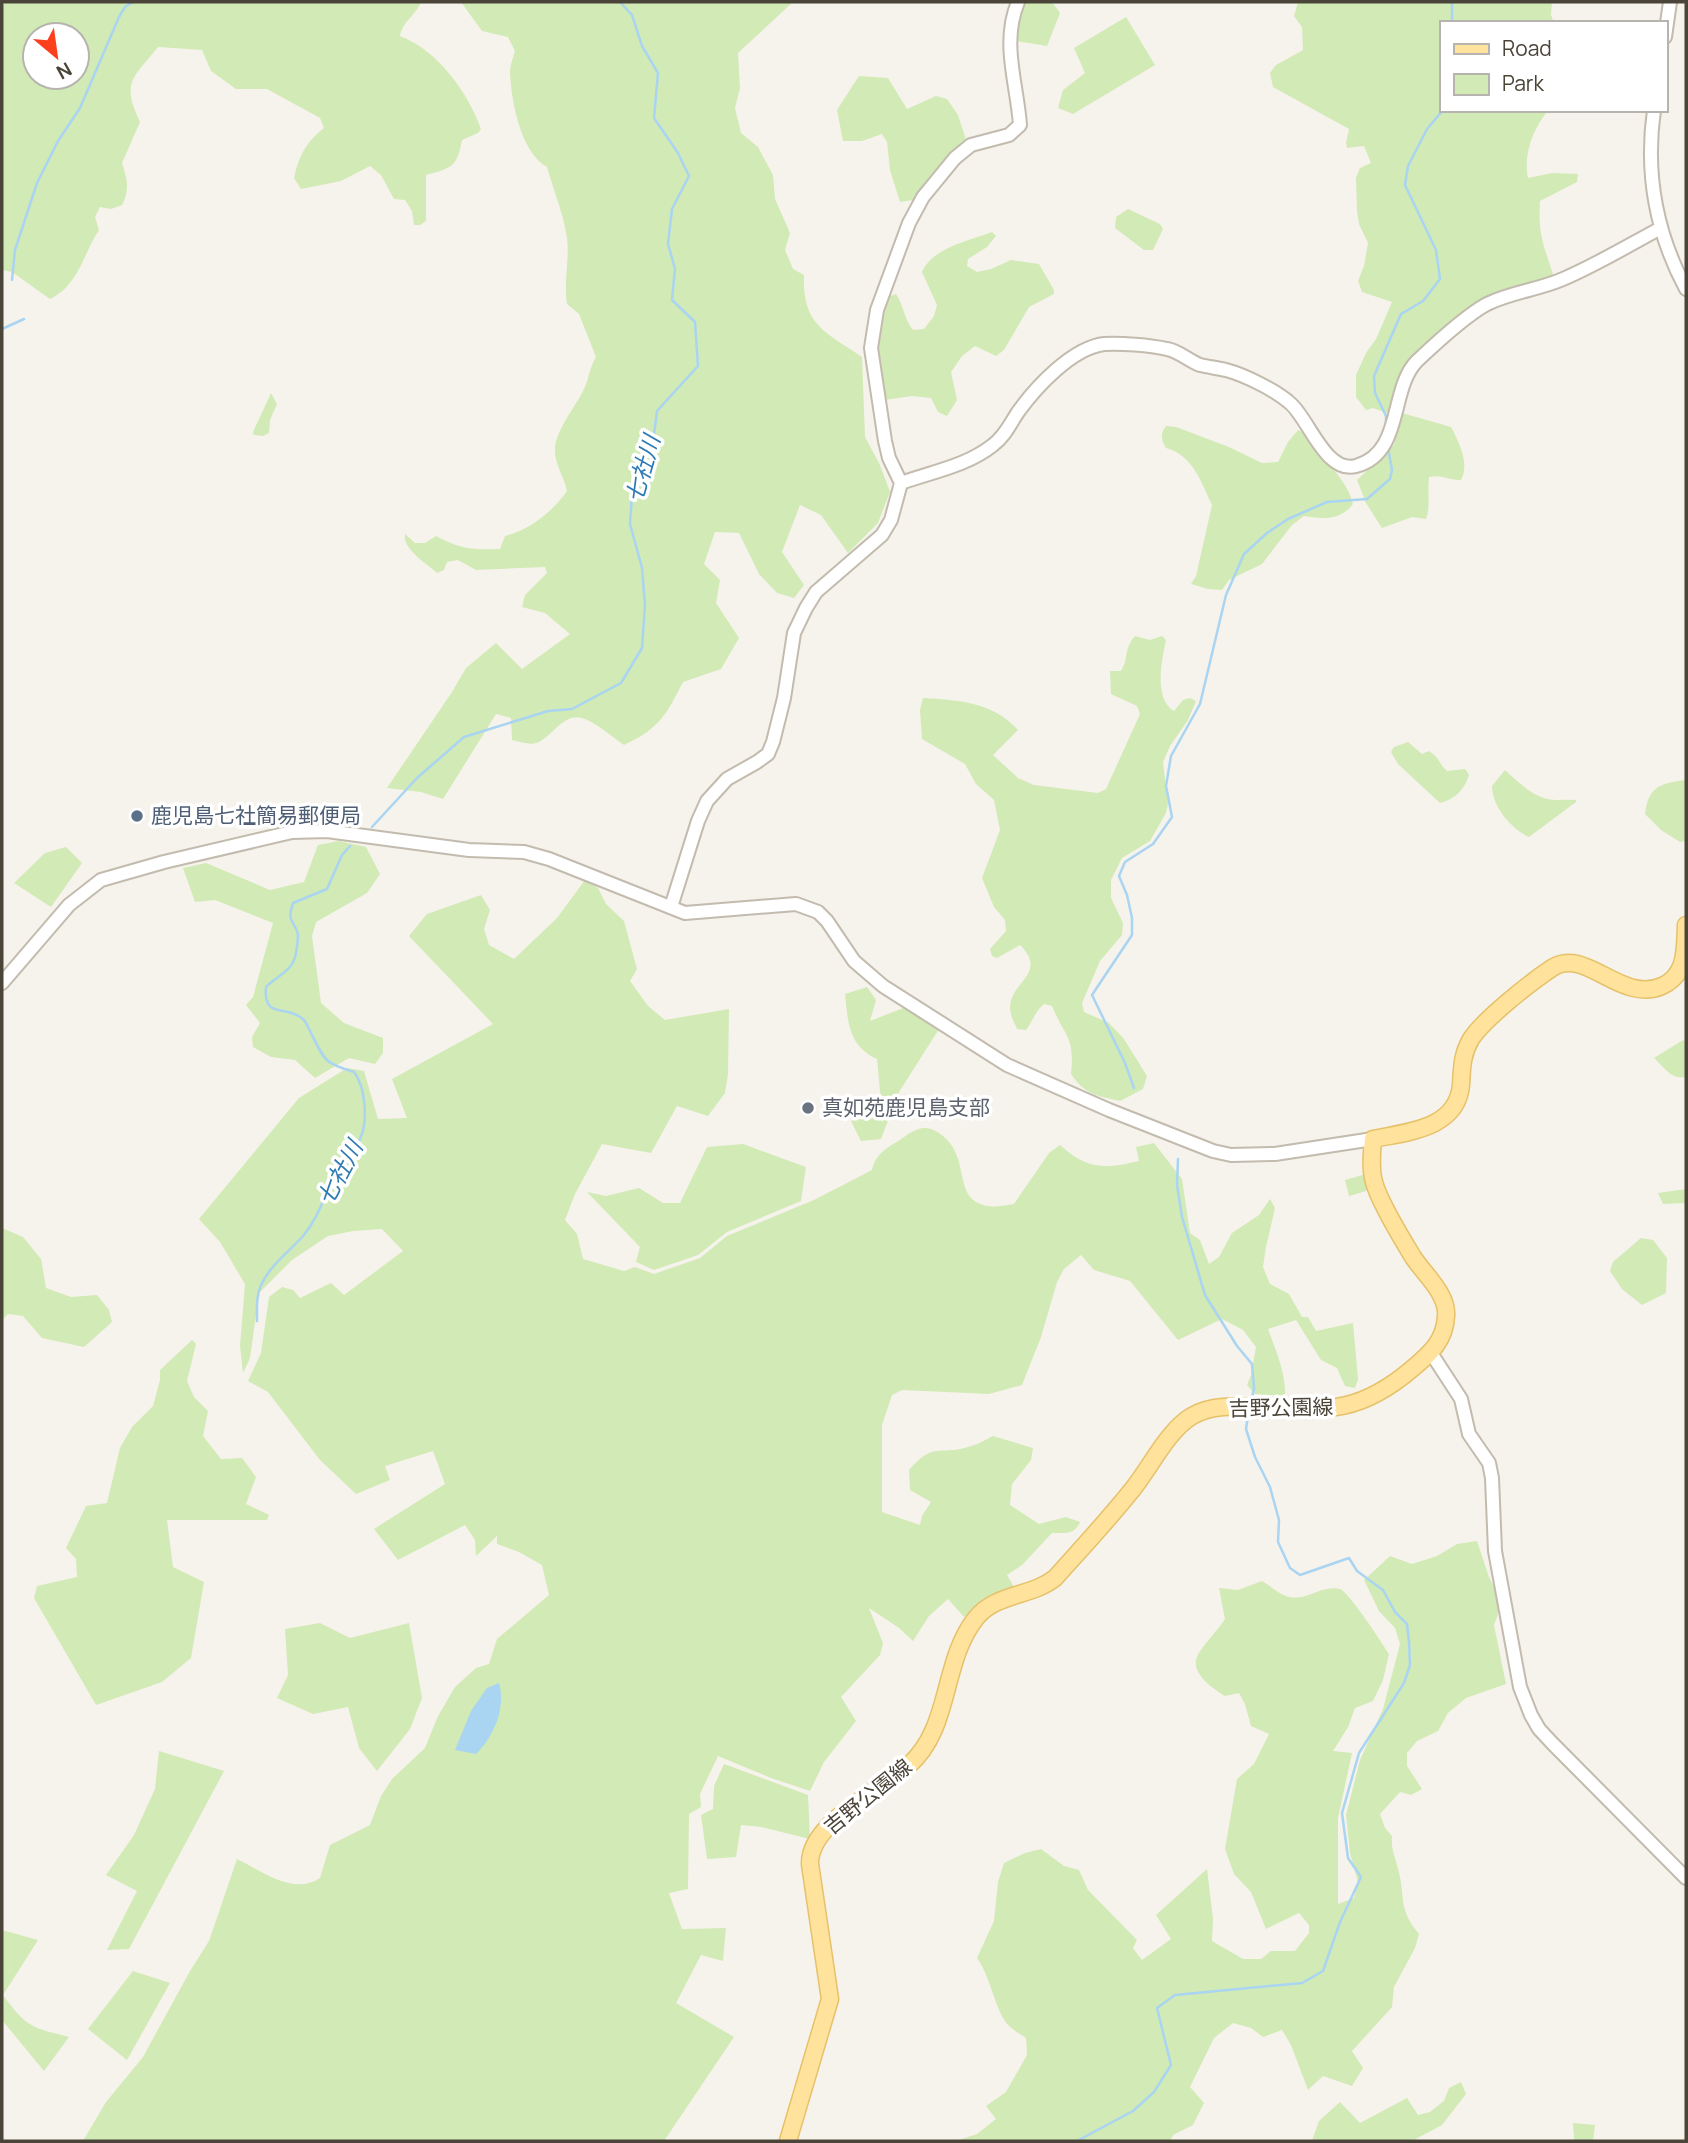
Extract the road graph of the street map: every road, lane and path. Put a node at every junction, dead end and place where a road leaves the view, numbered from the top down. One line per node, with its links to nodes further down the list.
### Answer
1 (1018, 2): 7 (street)
2 (1670, 2): 3 (street)
3 (1667, 23)
4 (1654, 112): 5 (street)
5 (1661, 228): 6 (street); 7 (street)
6 (1686, 289)
7 (901, 483): 8 (street)
8 (671, 907): 10 (street); 11 (street)
9 (1686, 926): 11 (main road)
10 (2, 983)
11 (1373, 1139): 12 (main road, 吉野公園線)
12 (1432, 1353): 13 (street); 14 (main road, 吉野公園線)
13 (1686, 1878)
14 (788, 2141)

